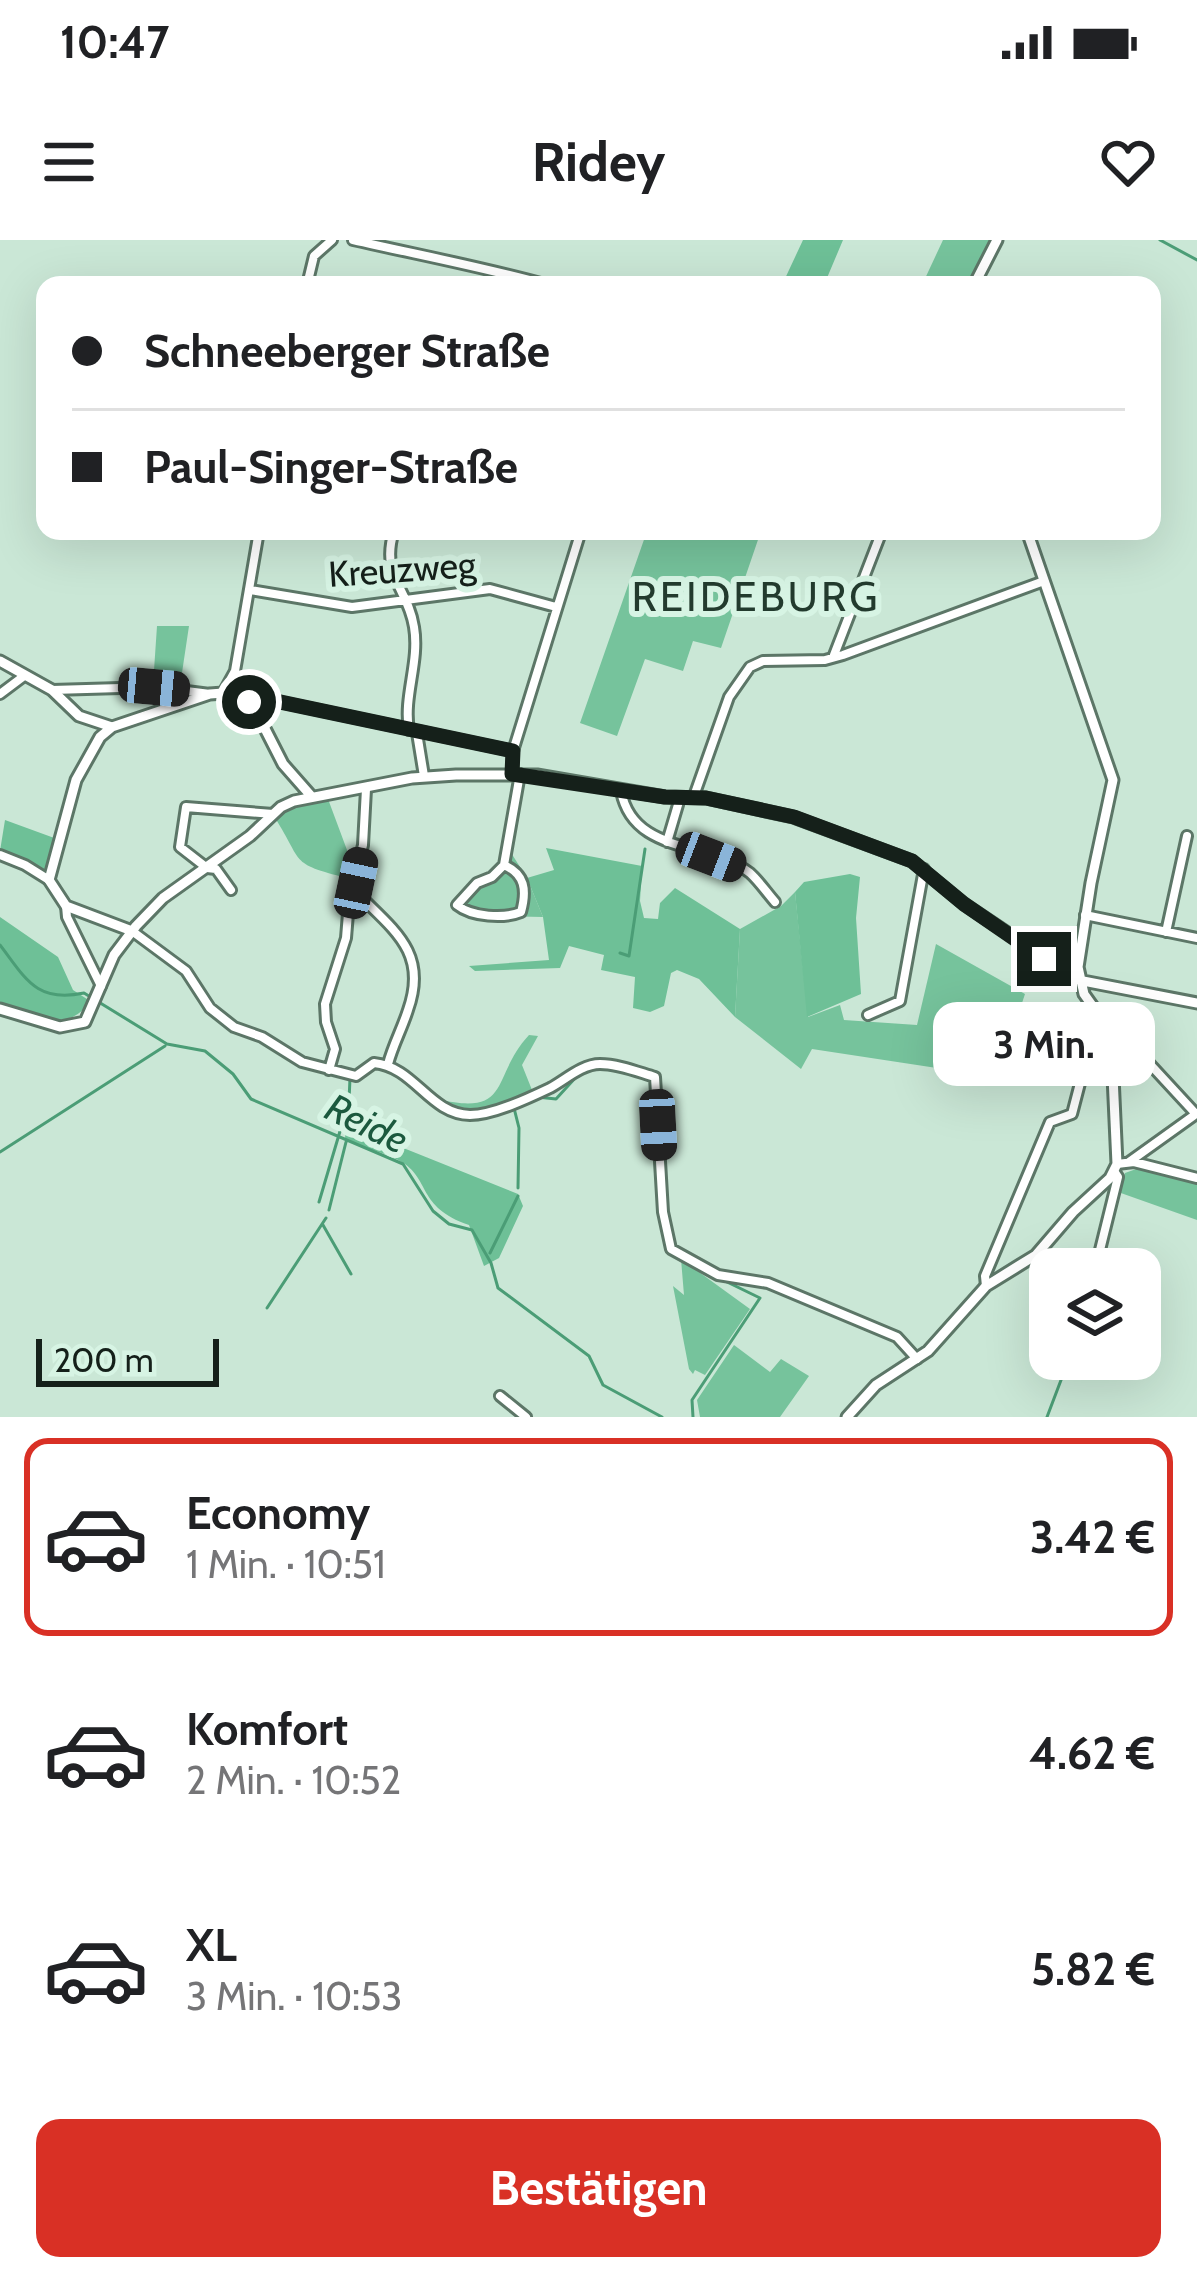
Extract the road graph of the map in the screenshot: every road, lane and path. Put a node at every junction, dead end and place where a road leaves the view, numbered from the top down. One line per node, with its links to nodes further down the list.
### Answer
1 (332, 240): 5 (street)
2 (353, 240): 4 (street)
3 (998, 240): 8 (street)
4 (499, 272): 6 (street); 7 (street)
5 (309, 276)
6 (497, 276)
7 (514, 276)
8 (979, 276)
9 (258, 540): 15 (street)
10 (392, 540): 16 (street)
11 (578, 540): 17 (street)
12 (878, 540): 18 (street)
13 (1030, 540): 14 (street)
14 (1045, 581): 18 (street); 49 (street)
15 (250, 590): 16 (street, Kreuzweg); 20 (street)
16 (408, 600): 17 (street, Kreuzweg); 28 (street)
17 (556, 607): 29 (street)
18 (834, 655): 34 (street)
19 (0, 661): 21 (street)
20 (235, 671): 23 (street); 26 (street)
21 (24, 676): 22 (street); 24 (street)
22 (52, 690): 25 (street); 27 (street)
23 (224, 691): 25 (street); 26 (street)
24 (0, 694)
25 (210, 694): 27 (street)
26 (242, 694): 28 (street); 35 (street)
27 (112, 727): 44 (street)
28 (413, 731): 29 (street); 31 (street)
29 (513, 751): 30 (street)
30 (516, 774): 31 (street); 33 (street); 41 (street)
31 (424, 776): 32 (street)
32 (366, 789): 35 (street); 46 (street)
33 (621, 791): 36 (street); 39 (street)
34 (694, 796): 36 (street); 43 (street)
35 (312, 797): 37 (street)
36 (680, 798): 39 (street)
37 (272, 814): 42 (street); 42 (street)
38 (1186, 836): 51 (street)
39 (667, 842): 47 (street)
40 (0, 855): 44 (street)
41 (505, 865): 41 (street)
42 (207, 868): 45 (street); 50 (street)
43 (924, 869): 53 (street); 55 (street)
44 (49, 880): 48 (street)
45 (231, 890)
46 (354, 890): 62 (street); 63 (street)
47 (776, 902)
48 (66, 906): 50 (street); 54 (street)
49 (1085, 915): 51 (street); 53 (street)
50 (132, 932): 54 (street); 63 (street)
51 (1166, 932): 52 (street)
52 (1197, 938)
53 (1078, 980): 56 (street); 59 (street)
54 (98, 994): 57 (street)
55 (900, 1001): 58 (street); 60 (street)
56 (1197, 1003)
57 (0, 1009)
58 (898, 1014)
59 (1098, 1014): 65 (street); 68 (street)
60 (868, 1015)
61 (1124, 1036): 64 (street)
62 (389, 1059): 63 (street); 69 (street)
63 (329, 1070)
64 (1196, 1113): 65 (street)
65 (1120, 1166): 66 (street); 67 (street); 68 (street)
66 (1197, 1178)
67 (1101, 1248)
68 (986, 1286): 69 (street)
69 (917, 1359): 72 (street)
70 (500, 1396): 71 (street)
71 (526, 1417)
72 (847, 1417)

